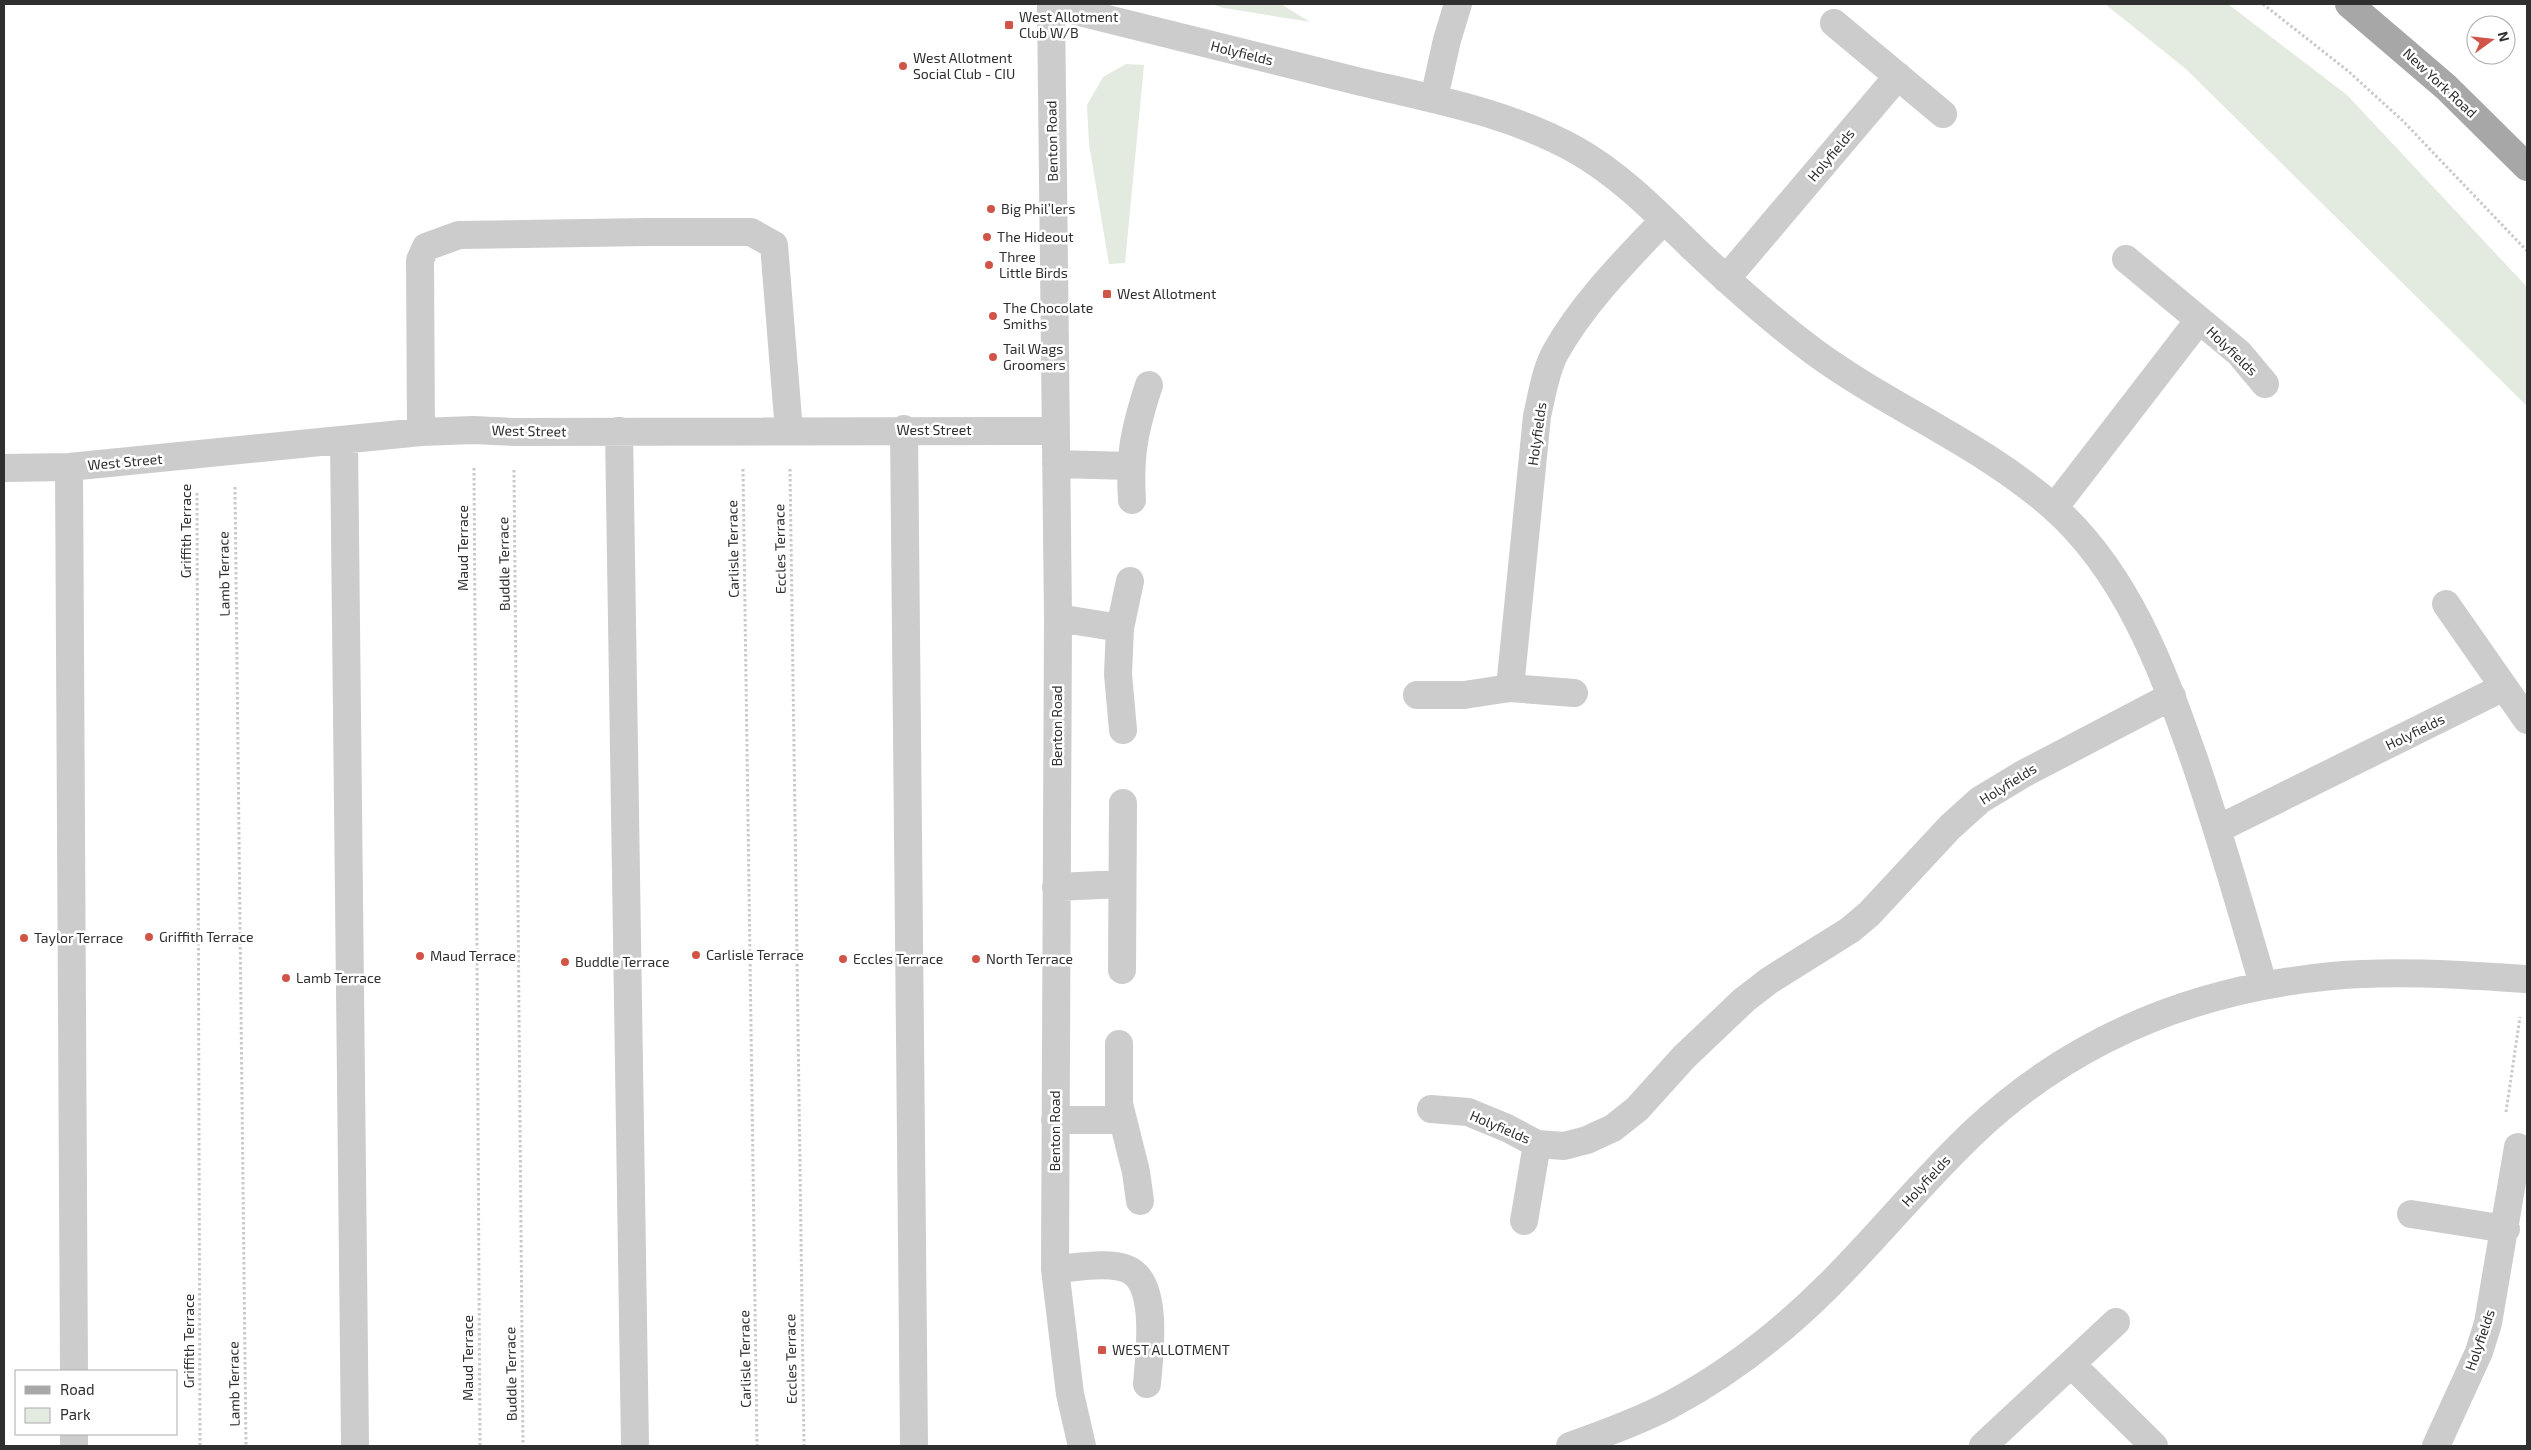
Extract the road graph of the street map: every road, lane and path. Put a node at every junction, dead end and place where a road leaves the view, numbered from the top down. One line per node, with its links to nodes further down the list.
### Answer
1 (1458, 4): 7 (street)
2 (2263, 4): 11 (path)
3 (2349, 4): 9 (main road, New York Road)
4 (1051, 5): 7 (street, Holyfields); 21 (street, Benton Road)
5 (1834, 23): 6 (street)
6 (1898, 76): 8 (street); 13 (street, Holyfields)
7 (1434, 98): 10 (street, Holyfields)
8 (1943, 114)
9 (2527, 167)
10 (1664, 220): 13 (street, Holyfields); 39 (street, Holyfields)
11 (2527, 251)
12 (2126, 260): 14 (street, Holyfields)
13 (1726, 279): 33 (street, Holyfields)
14 (2199, 320): 15 (street, Holyfields); 33 (street, Holyfields)
15 (2265, 384)
16 (1149, 385): 29 (street)
17 (904, 429): 20 (street, West Street); 21 (street, West Street); 76 (street)
18 (473, 430): 22 (street, West Street); 23 (street, West Street); 71 (path, Maud Terrace)
19 (742, 431): 20 (street, West Street); 24 (street, West Street); 74 (path, Carlisle Terrace)
20 (789, 431): 22 (street); 75 (path, Eccles Terrace)
21 (1056, 431): 28 (street, Benton Road)
22 (422, 432): 25 (street, West Street)
23 (514, 432): 24 (street, West Street); 72 (path, Buddle Terrace)
24 (619, 432): 73 (street)
25 (344, 440): 26 (street, West Street); 70 (street)
26 (234, 452): 27 (street, West Street); 69 (path, Lamb Terrace)
27 (197, 455): 30 (street, West Street); 68 (path, Griffith Terrace)
28 (1056, 464): 29 (street); 36 (street, Benton Road)
29 (1130, 466): 32 (street)
30 (69, 467): 31 (street, West Street); 65 (street)
31 (4, 468)
32 (1132, 500)
33 (2054, 508): 42 (street, Holyfields)
34 (1130, 581): 37 (street)
35 (2446, 604): 38 (street)
36 (1058, 618): 37 (street); 48 (street, Benton Road)
37 (1120, 628): 44 (street)
38 (2504, 687): 43 (street); 46 (street, Holyfields)
39 (1510, 688): 40 (street); 41 (street)
40 (1574, 693)
41 (1417, 695)
42 (2172, 696): 46 (street, Holyfields); 56 (street, Holyfields)
43 (2527, 720)
44 (1123, 730)
45 (1123, 803): 47 (street)
46 (2218, 829): 51 (street, Holyfields)
47 (1122, 884): 48 (street); 49 (street)
48 (1056, 888): 54 (street, Benton Road)
49 (1122, 970)
50 (2526, 979): 51 (street, Holyfields); 57 (path)
51 (2263, 984): 67 (street, Holyfields)
52 (1119, 1044): 55 (street)
53 (1431, 1109): 56 (street, Holyfields)
54 (1056, 1120): 55 (street); 62 (street, Benton Road)
55 (1122, 1120): 58 (street)
56 (1538, 1144): 60 (street, Holyfields)
57 (2518, 1147): 61 (street, Holyfields)
58 (1140, 1201)
59 (2412, 1214): 61 (street)
60 (1524, 1221)
61 (2506, 1229): 81 (street, Holyfields)
62 (1054, 1269): 66 (street); 77 (street, Benton Road)
63 (2116, 1322): 64 (street)
64 (2072, 1364): 79 (street); 80 (street)
65 (74, 1370)
66 (1147, 1384)
67 (1624, 1437): 78 (street, Holyfields)
68 (200, 1446)
69 (246, 1446)
70 (355, 1446)
71 (480, 1446)
72 (523, 1446)
73 (635, 1446)
74 (758, 1446)
75 (804, 1446)
76 (914, 1446)
77 (1082, 1446)
78 (1570, 1446)
79 (1984, 1446)
80 (2154, 1446)
81 (2436, 1446)

